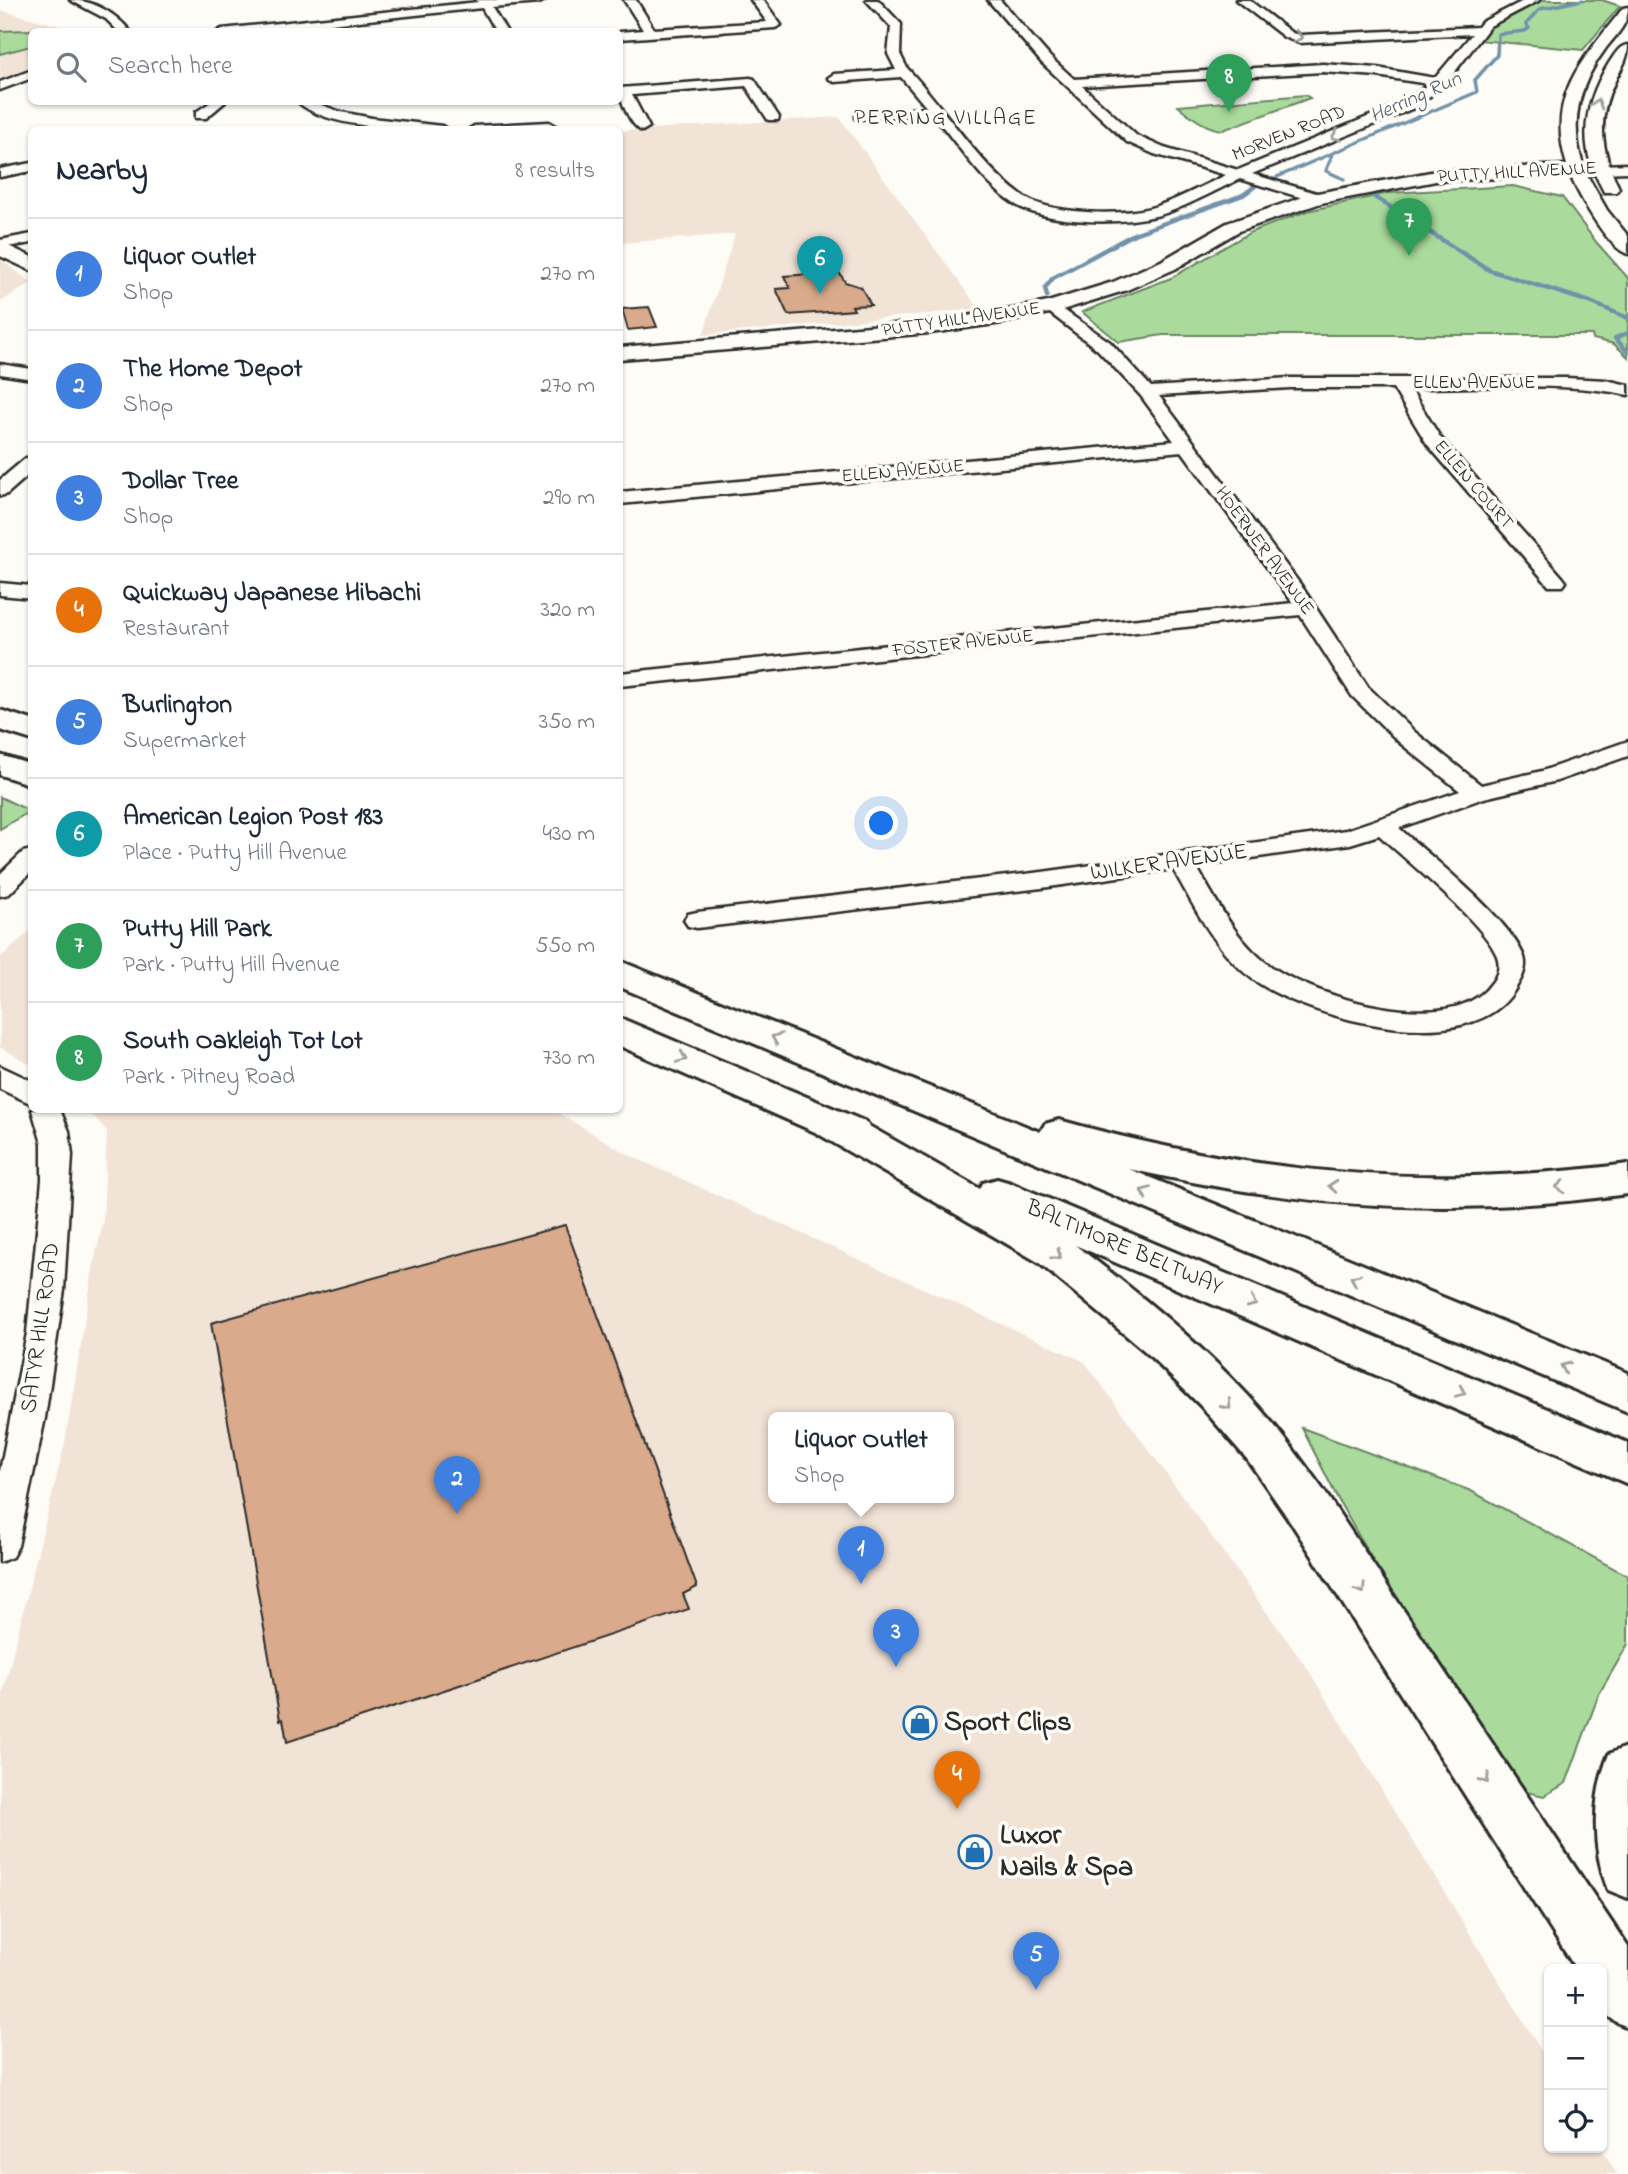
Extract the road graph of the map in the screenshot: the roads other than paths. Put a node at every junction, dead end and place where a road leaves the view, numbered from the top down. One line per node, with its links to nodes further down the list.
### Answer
1 (76, 0): 14 (street)
2 (539, 0): 9 (street)
3 (630, 0): 19 (street)
4 (757, 0): 19 (street)
5 (872, 0): 22 (street)
6 (994, 0): 26 (street)
7 (1242, 0): 18 (street, one-way to 18)
8 (1534, 0): 17 (street, MORVEN ROAD)
9 (483, 2): 12 (street); 16 (street)
10 (345, 5): 12 (street)
11 (1628, 11): 39 (main road)
12 (356, 16): 15 (street)
13 (1432, 19): 18 (street)
14 (122, 28)
15 (256, 28)
16 (499, 28)
17 (1480, 30): 18 (street); 25 (street, MORVEN ROAD)
18 (1449, 32)
19 (651, 33): 20 (street)
20 (623, 35)
21 (1628, 47): 40 (main road, one-way to 21)
22 (905, 73): 24 (street); 31 (street, MORVEN ROAD)
23 (28, 76): 27 (street)
24 (834, 78)
25 (1438, 82): 26 (street); 47 (street, MORVEN ROAD, one-way to 47)
26 (1070, 83): 47 (street)
27 (0, 86)
28 (626, 89): 34 (street); 38 (street)
29 (215, 105): 32 (street)
30 (312, 105): 36 (street)
31 (936, 111): 33 (street); 47 (street, MORVEN ROAD)
32 (201, 115)
33 (861, 116)
34 (773, 117)
35 (549, 123): 37 (street)
36 (411, 126)
37 (517, 126)
38 (642, 127)
39 (1567, 136): 46 (main road); 49 (main road)
40 (1594, 138): 41 (main road); 44 (main road)
41 (1628, 157)
42 (28, 168): 45 (street)
43 (1628, 168): 44 (street, PUTTY HILL AVENUE)
44 (1602, 172): 46 (main road, PUTTY HILL AVENUE); 48 (street, PUTTY HILL AVENUE); 51 (main road)
45 (0, 173)
46 (1577, 173): 49 (main road, PUTTY HILL AVENUE); 52 (main road)
47 (1240, 174): 50 (street)
48 (1628, 175)
49 (1507, 176): 50 (main road, PUTTY HILL AVENUE); 52 (main road)
50 (1318, 198): 57 (main road, PUTTY HILL AVENUE)
51 (1622, 206)
52 (1602, 218): 55 (main road)
53 (28, 239): 54 (street)
54 (0, 246): 56 (main road)
55 (1628, 248)
56 (28, 263)
57 (1052, 307): 58 (main road, PUTTY HILL AVENUE); 63 (street, HOERNER AVENUE)
58 (623, 353)
59 (0, 369): 60 (street)
60 (28, 373)
61 (1398, 383): 62 (street, ELLEN AVENUE); 63 (street, ELLEN AVENUE); 68 (street, ELLEN COURT)
62 (1628, 390)
63 (1147, 392): 64 (street, HOERNER AVENUE)
64 (1187, 445): 67 (street, ELLEN AVENUE); 71 (street, HOERNER AVENUE)
65 (25, 463): 66 (street)
66 (0, 490)
67 (623, 498)
68 (1556, 582)
69 (0, 589): 70 (street)
70 (28, 592)
71 (1306, 608): 72 (street, FOSTER AVENUE); 78 (street, HOERNER AVENUE)
72 (623, 680)
73 (0, 719): 74 (highway)
74 (28, 730)
75 (1628, 748): 78 (street, WILKER AVENUE)
76 (0, 764): 77 (highway)
77 (28, 774)
78 (1477, 793): 79 (street, WILKER AVENUE)
79 (1383, 826): 80 (street, WILKER AVENUE); 80 (street)
80 (1181, 861): 83 (street, WILKER AVENUE)
81 (27, 862): 82 (street)
82 (0, 888)
83 (697, 920)
84 (623, 974): 86 (highway, one-way to 84)
85 (623, 1032): 90 (highway, BALTIMORE BELTWAY, one-way to 90)
86 (839, 1064): 91 (highway, one-way to 86); 92 (highway, one-way to 86)
87 (0, 1076): 88 (street)
88 (28, 1092)
89 (48, 1113): 94 (street, SATYR HILL ROAD)
90 (829, 1122): 93 (highway, BALTIMORE BELTWAY, one-way to 93); 97 (highway, one-way to 97)
91 (1628, 1179)
92 (1628, 1393)
93 (1628, 1464)
94 (0, 1546)
95 (1628, 1772): 96 (highway)
96 (1628, 1870)
97 (1628, 1998)

